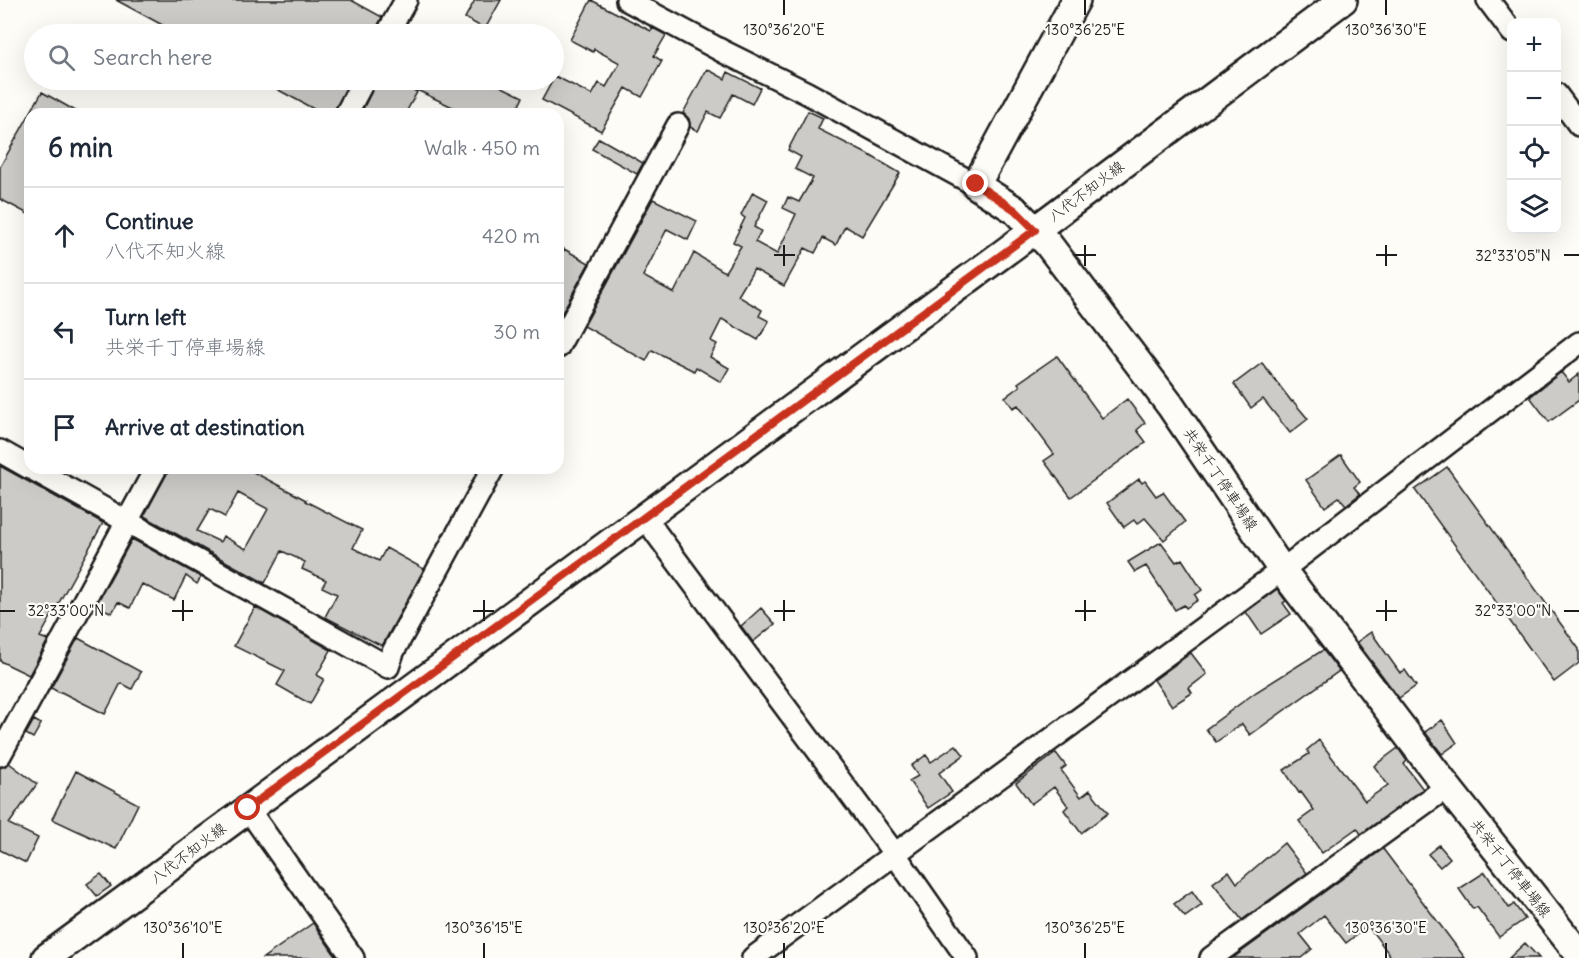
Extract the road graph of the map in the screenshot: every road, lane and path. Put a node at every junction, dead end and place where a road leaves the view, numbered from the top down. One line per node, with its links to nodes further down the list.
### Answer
1 (406, 0): 6 (street)
2 (627, 0): 13 (street)
3 (1076, 0): 13 (main road)
4 (1343, 0): 14 (main road, 八代不知火線)
5 (1488, 0): 7 (street)
6 (393, 24)
7 (1507, 25)
8 (359, 90): 10 (street)
9 (1561, 100): 12 (street)
10 (349, 108)
11 (678, 125): 15 (street)
12 (1579, 125)
13 (976, 184): 14 (main road, 共栄千丁停車場線)
14 (1035, 230): 22 (main road, 八代不知火線); 24 (main road, 共栄千丁停車場線)
15 (564, 336)
16 (1579, 343): 24 (street)
17 (0, 451): 18 (street)
18 (24, 465)
19 (41, 474): 23 (street)
20 (153, 474): 23 (street)
21 (490, 474): 23 (street)
22 (645, 516): 27 (main road, 八代不知火線); 28 (street)
23 (127, 522): 25 (street)
24 (1282, 570): 26 (main road, 共栄千丁停車場線); 28 (street)
25 (0, 755)
26 (1447, 787): 29 (main road, 共栄千丁停車場線); 34 (street)
27 (248, 808): 30 (main road, 八代不知火線); 31 (street)
28 (894, 853): 32 (street); 33 (street)
29 (1579, 954)
30 (46, 958)
31 (353, 958)
32 (753, 958)
33 (967, 958)
34 (1211, 958)

